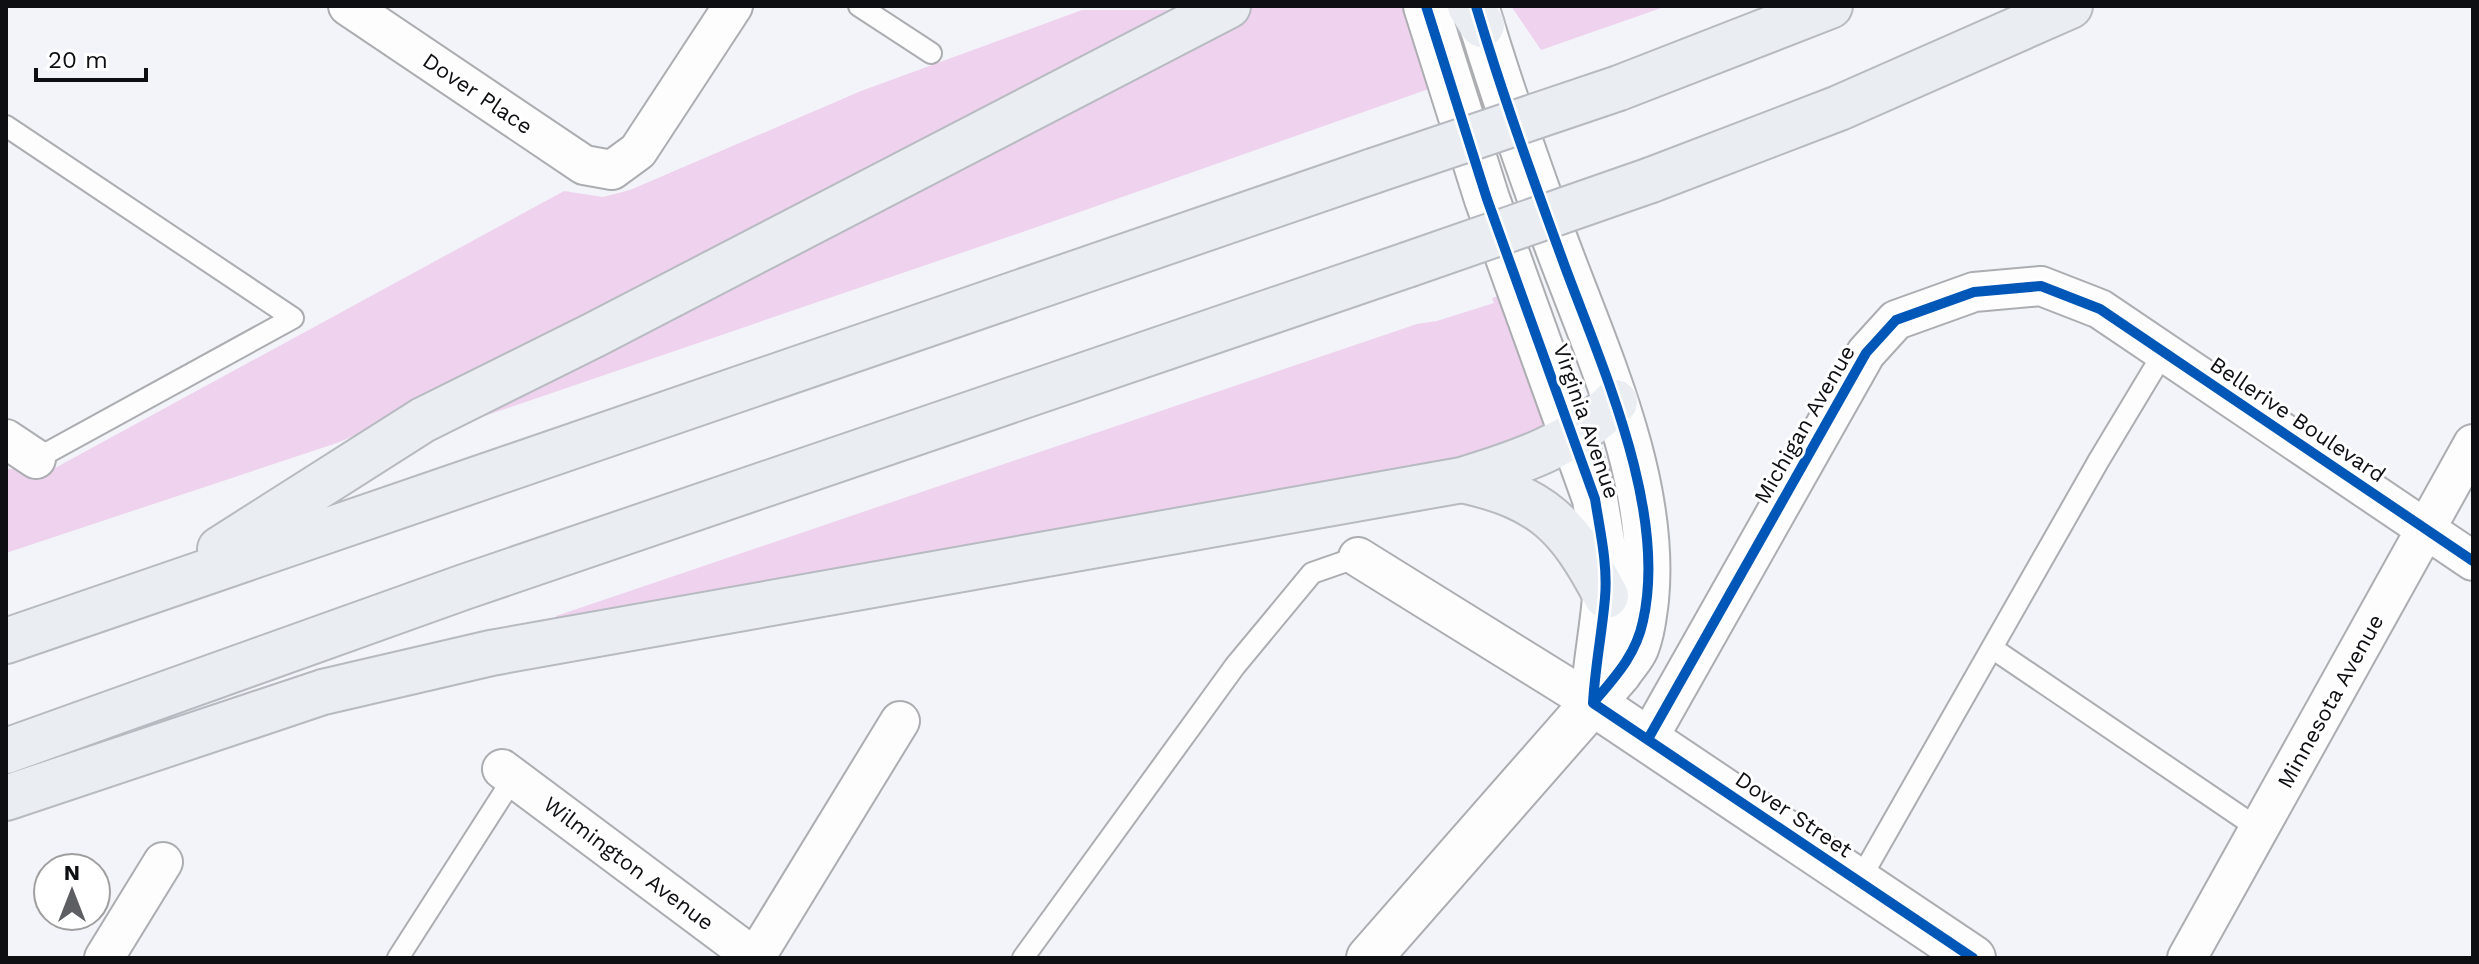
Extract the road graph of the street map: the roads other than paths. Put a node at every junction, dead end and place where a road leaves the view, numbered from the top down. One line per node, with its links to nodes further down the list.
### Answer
1 (348, 6): 2 (street, Dover Place)
2 (733, 6)
3 (859, 6): 9 (lane)
4 (1228, 6): 21 (highway)
5 (1426, 6): 14 (main road, Virginia Avenue)
6 (1830, 6): 21 (highway, bridge)
7 (2070, 6): 28 (highway, bridge)
8 (1476, 12): 13 (main road, Virginia Avenue)
9 (931, 53)
10 (6, 126): 16 (lane)
11 (2100, 309): 12 (street, Bellerive Boulevard); 27 (street, Michigan Avenue)
12 (2164, 352): 18 (street, Bellerive Boulevard); 24 (lane)
13 (1615, 402): 14 (highway); 25 (main road, Virginia Avenue)
14 (1573, 437): 17 (highway); 22 (main road, Virginia Avenue)
15 (2473, 444): 18 (street, Minnesota Avenue)
16 (21, 449)
17 (1462, 480): 22 (highway); 30 (highway)
18 (2425, 528): 20 (street, Bellerive Boulevard); 31 (street, Minnesota Avenue)
19 (1358, 557): 25 (street, Dover Street); 38 (lane)
20 (2473, 561)
21 (158, 588): 23 (highway)
22 (1606, 596): 25 (main road, Virginia Avenue)
23 (6, 641)
24 (1992, 648): 31 (lane); 33 (lane)
25 (1593, 703): 27 (main road, Dover Street); 34 (main road)
26 (900, 721): 37 (street)
27 (1648, 739): 33 (main road, Dover Street)
28 (6, 751)
29 (508, 773): 36 (lane); 37 (street, Wilmington Avenue)
30 (6, 798)
31 (2259, 829): 40 (street, Minnesota Avenue)
32 (163, 862): 35 (street)
33 (1859, 881): 39 (main road, Dover Street)
34 (1385, 953)
35 (104, 958)
36 (398, 958)
37 (755, 958)
38 (1023, 958)
39 (1973, 958)
40 (2187, 958)

